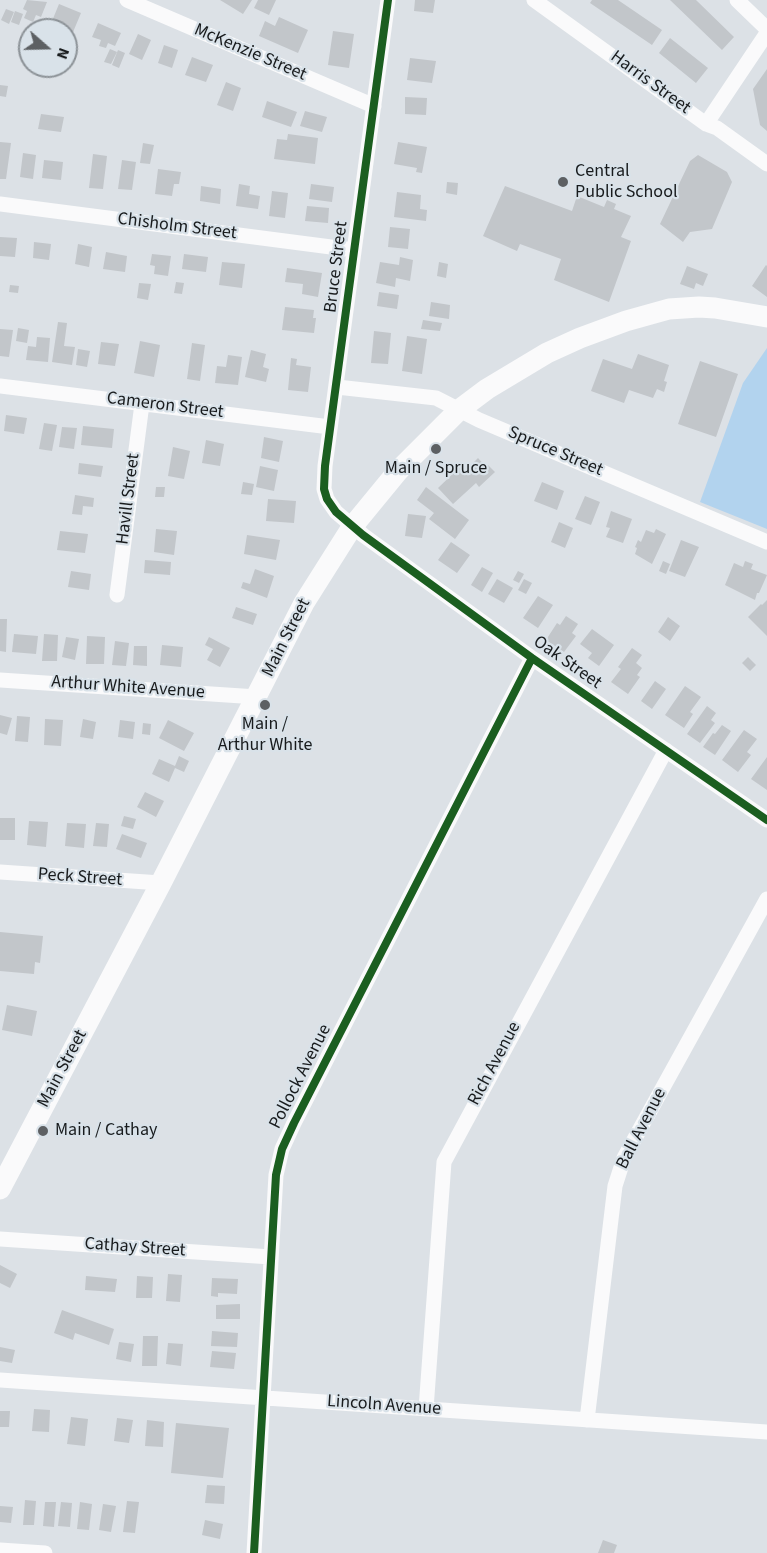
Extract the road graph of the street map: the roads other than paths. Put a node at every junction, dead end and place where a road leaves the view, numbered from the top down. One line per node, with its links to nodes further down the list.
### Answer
1 (127, 0): 7 (street, McKenzie Street)
2 (388, 0): 7 (street, Bruce Street)
3 (534, 0): 8 (street, Harris Street)
4 (737, 0): 5 (street)
5 (767, 29)
6 (767, 33): 8 (street)
7 (374, 106): 11 (street, Bruce Street)
8 (706, 124): 9 (street, Harris Street)
9 (767, 164)
10 (0, 204): 11 (street, Chisholm Street)
11 (354, 250): 14 (street, Bruce Street)
12 (767, 317): 16 (main road, Main Street)
13 (0, 386): 15 (street, Cameron Street)
14 (337, 387): 16 (street, Spruce Street); 17 (street, Bruce Street)
15 (142, 404): 17 (street, Cameron Street); 20 (street, Havill Street)
16 (459, 410): 18 (main road, Main Street); 19 (street, Spruce Street)
17 (330, 427): 18 (street, Bruce Street)
18 (352, 527): 21 (street, Oak Street); 23 (main road, Main Street)
19 (767, 542)
20 (117, 595)
21 (532, 658): 24 (street, Oak Street); 31 (street, Pollock Avenue)
22 (0, 680): 23 (street, Arthur White Avenue)
23 (257, 697): 27 (main road, Main Street)
24 (666, 750): 25 (street, Oak Street); 34 (street, Rich Avenue)
25 (767, 820)
26 (0, 872): 27 (street, Peck Street)
27 (161, 883): 29 (main road, Main Street)
28 (767, 898): 35 (street, Ball Avenue)
29 (0, 1189)
30 (0, 1239): 31 (street, Cathay Street)
31 (271, 1257): 33 (street, Pollock Avenue)
32 (0, 1380): 33 (street, Lincoln Avenue)
33 (263, 1398): 34 (street, Lincoln Avenue); 39 (street, Pollock Avenue)
34 (426, 1409): 35 (street, Lincoln Avenue)
35 (587, 1420): 36 (street, Lincoln Avenue)
36 (767, 1432)
37 (0, 1550): 38 (street)
38 (45, 1553)
39 (254, 1553)

